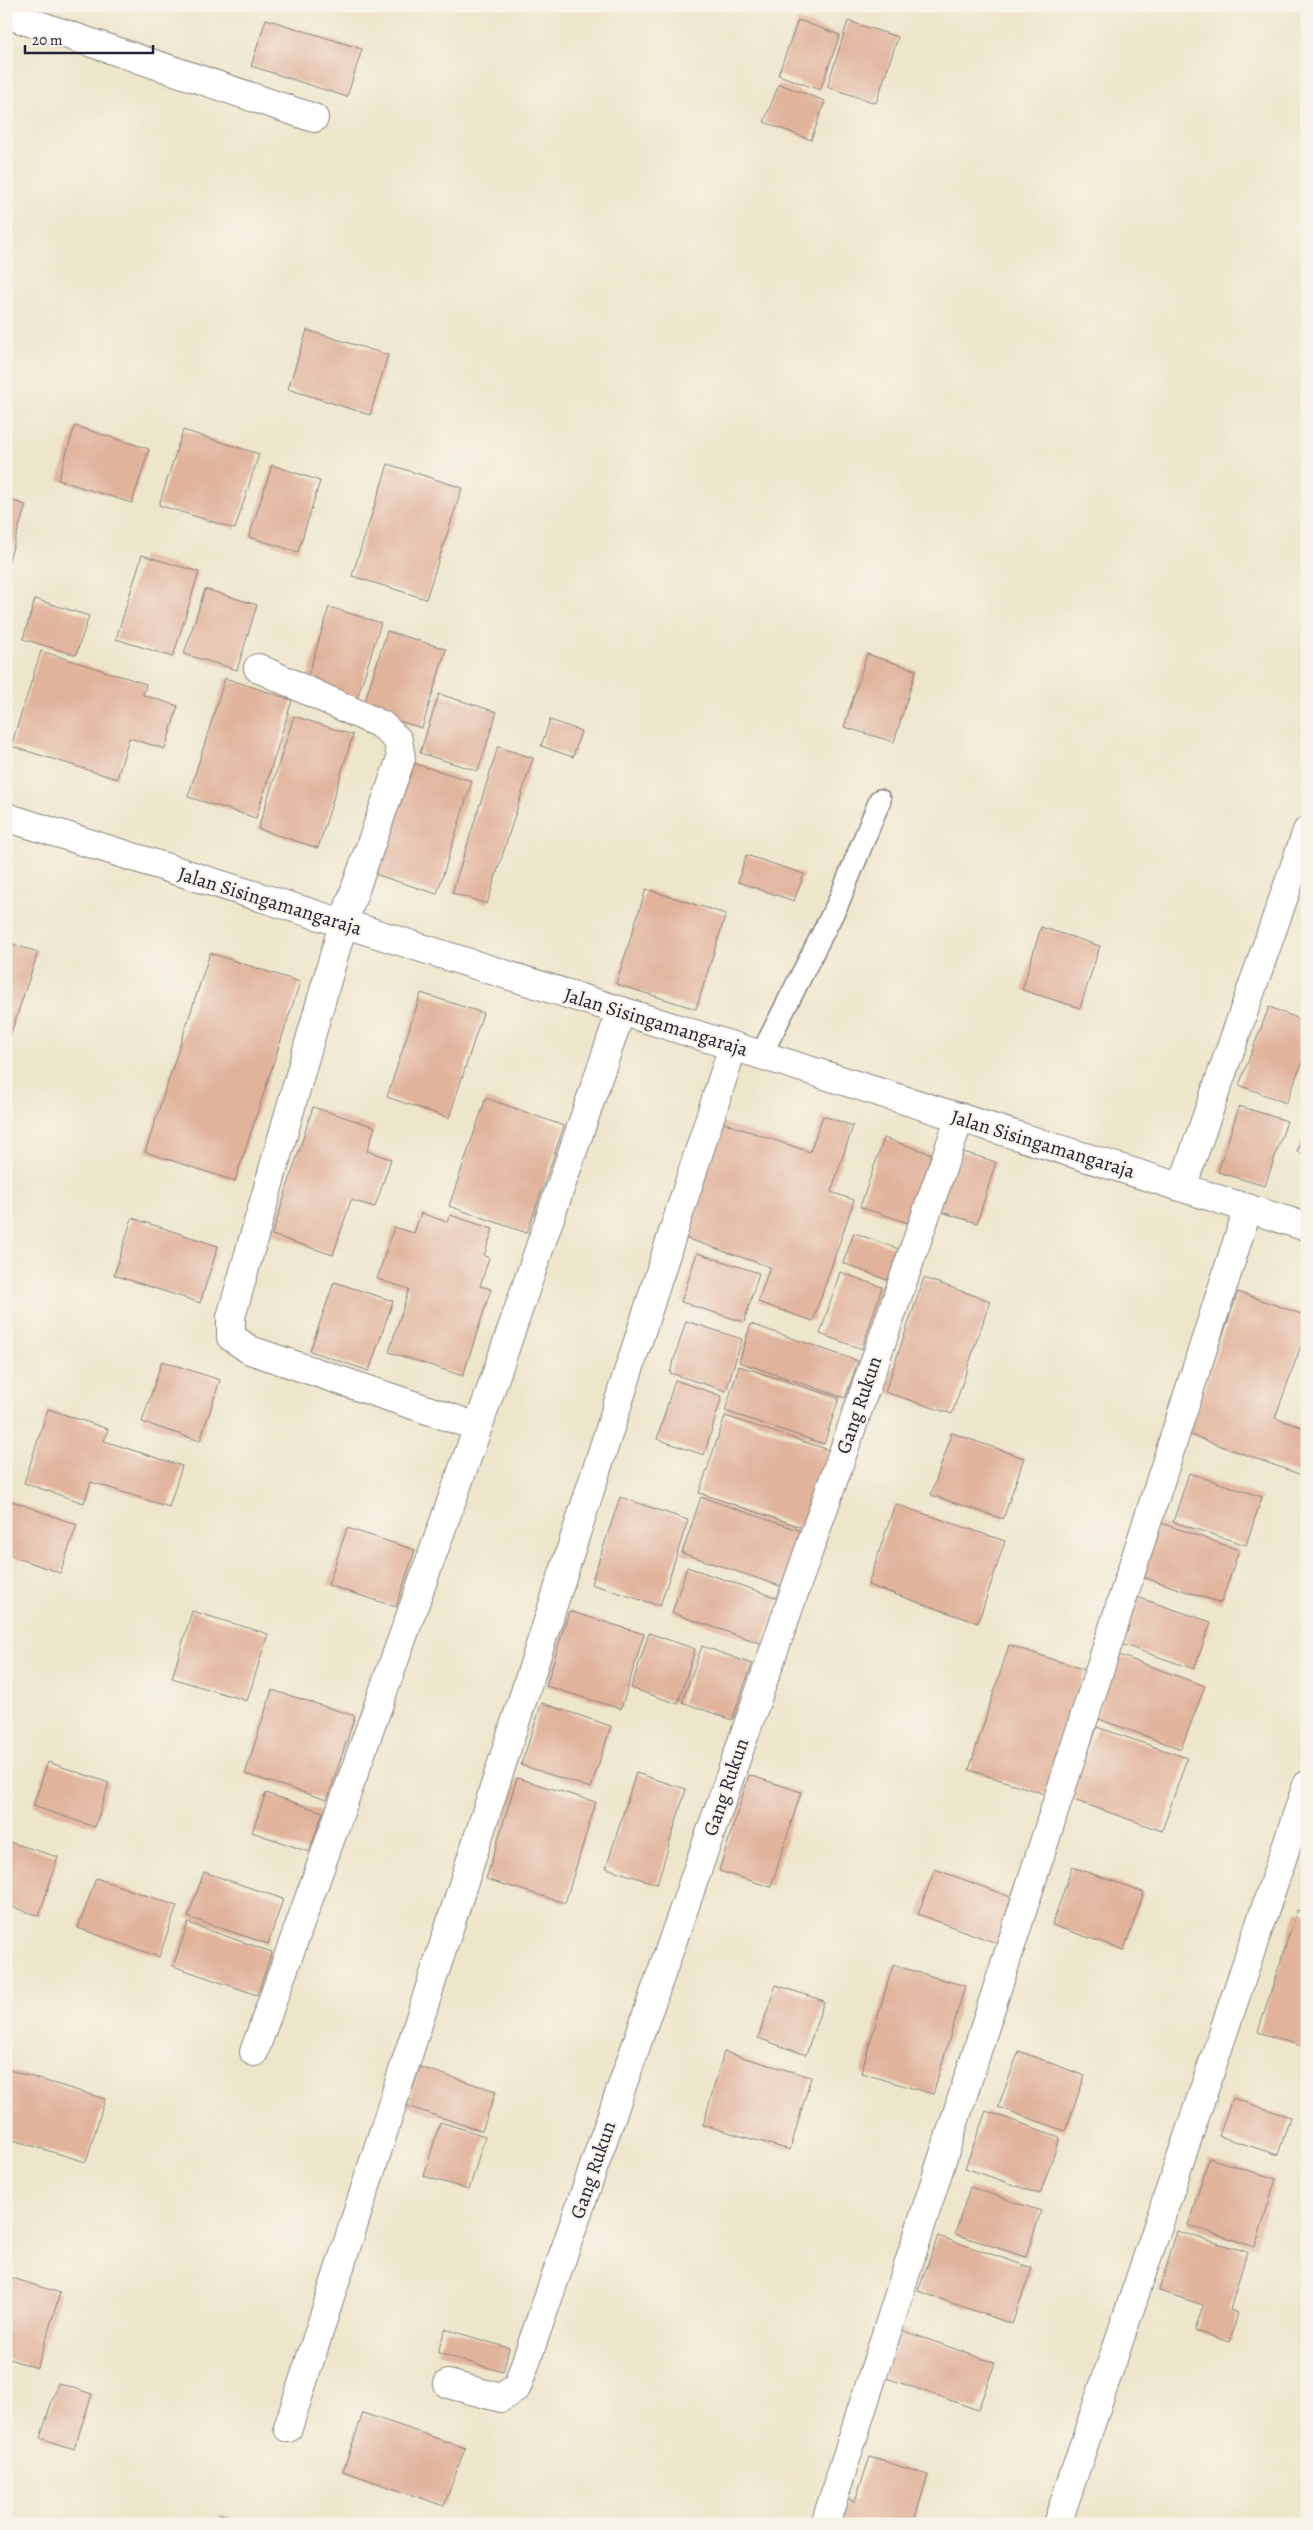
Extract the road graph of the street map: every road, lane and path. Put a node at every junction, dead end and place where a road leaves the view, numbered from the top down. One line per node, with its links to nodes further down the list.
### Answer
1 (6, 14): 2 (street)
2 (314, 118)
3 (258, 668): 7 (street)
4 (880, 800): 10 (lane)
5 (6, 818): 7 (street, Jalan Sisingamangaraja)
6 (1307, 831): 12 (street)
7 (343, 924): 8 (street, Jalan Sisingamangaraja); 15 (street)
8 (621, 1011): 9 (street, Jalan Sisingamangaraja); 15 (street)
9 (733, 1046): 10 (street, Jalan Sisingamangaraja); 19 (street)
10 (762, 1055): 11 (street, Jalan Sisingamangaraja)
11 (960, 1117): 12 (street, Jalan Sisingamangaraja); 18 (street, Gang Rukun)
12 (1182, 1188): 13 (street, Jalan Sisingamangaraja)
13 (1248, 1208): 14 (street, Jalan Sisingamangaraja); 20 (street)
14 (1307, 1227)
15 (478, 1427): 17 (street)
16 (1307, 1785): 21 (street)
17 (254, 2052)
18 (448, 2384)
19 (288, 2428)
20 (825, 2524)
21 (1057, 2524)

